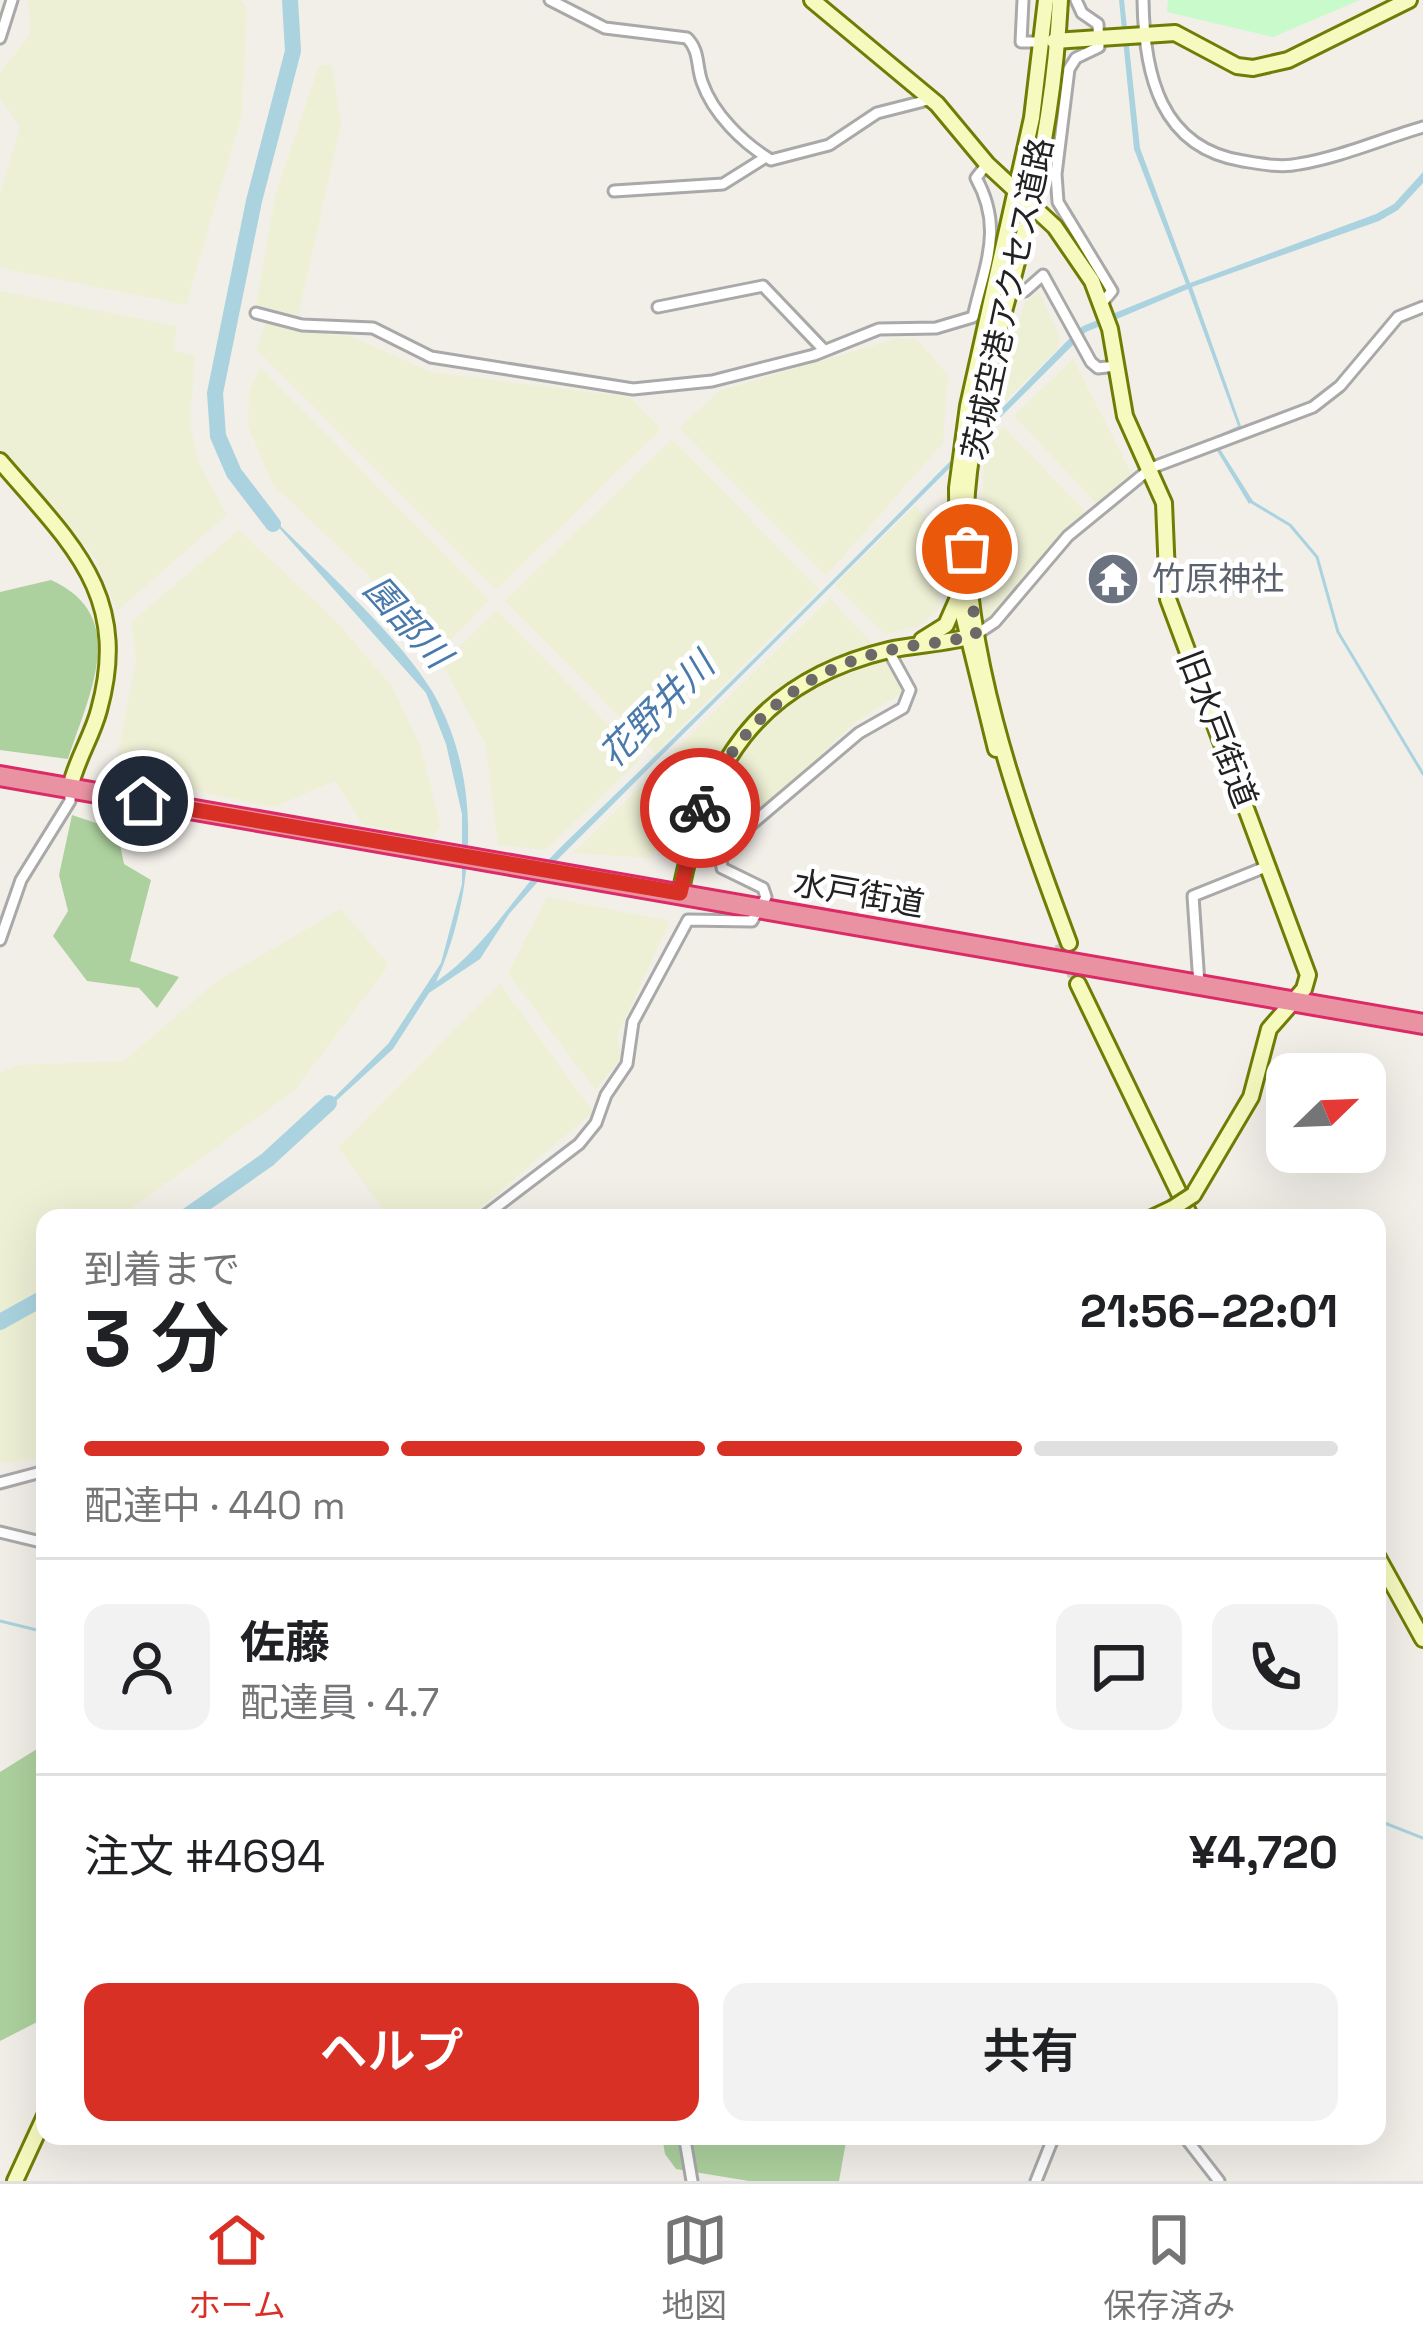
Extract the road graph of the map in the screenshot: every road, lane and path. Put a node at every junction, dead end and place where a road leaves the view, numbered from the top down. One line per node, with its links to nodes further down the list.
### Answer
1 (12, 0): 11 (street)
2 (550, 0): 16 (street)
3 (812, 0): 14 (main road, 旧水戸街道)
4 (1023, 0): 13 (street)
5 (1046, 0): 13 (main road, 茨城空港アクセス道路)
6 (1060, 0): 13 (main road, 茨城空港アクセス道路)
7 (1076, 0): 12 (street)
8 (1143, 0): 10 (street)
9 (1408, 0): 10 (main road)
10 (1134, 36): 12 (main road); 15 (street)
11 (0, 38)
12 (1100, 39): 13 (main road); 25 (street)
13 (1050, 41): 19 (main road, 茨城空港アクセス道路); 20 (main road, 茨城空港アクセス道路)
14 (932, 99): 16 (street); 17 (main road, 旧水戸街道)
15 (1423, 128)
16 (766, 157): 18 (street)
17 (987, 164): 19 (main road, 旧水戸街道); 26 (street)
18 (614, 191)
19 (1017, 194): 20 (main road, 旧水戸街道); 30 (main road, 茨城空港アクセス道路)
20 (1031, 204): 25 (main road, 旧水戸街道); 31 (main road, 茨城空港アクセス道路)
21 (1024, 291): 27 (street)
22 (658, 307): 26 (street)
23 (1423, 307): 29 (street)
24 (256, 313): 26 (street)
25 (1106, 315): 27 (main road, 旧水戸街道)
26 (824, 350)
27 (1116, 366): 29 (main road, 旧水戸街道)
28 (0, 461): 35 (main road)
29 (1151, 468): 31 (street); 36 (main road, 旧水戸街道)
30 (958, 594): 31 (main road, 茨城空港アクセス道路); 32 (main road)
31 (971, 636): 32 (main road); 40 (main road, 茨城空港アクセス道路)
32 (907, 647): 33 (main road)
33 (888, 650): 37 (main road); 38 (street)
34 (0, 776): 35 (highway, 水戸街道)
35 (70, 788): 37 (highway, 水戸街道); 39 (street)
36 (1268, 866): 42 (street); 43 (main road, 旧水戸街道)
37 (680, 893): 38 (highway, 水戸街道)
38 (762, 907): 42 (highway, 水戸街道); 45 (street)
39 (0, 940)
40 (1065, 943)
41 (1081, 983): 47 (main road)
42 (1199, 985): 43 (highway, 水戸街道)
43 (1293, 1000): 44 (highway, 水戸街道); 46 (main road, bridge)
44 (1423, 1024)
45 (494, 1209)
46 (1171, 1209)
47 (1186, 1209)
48 (36, 1474): 49 (street)
49 (0, 1483)
50 (0, 1532): 51 (street)
51 (36, 1541)
52 (1386, 1572): 53 (main road)
53 (1423, 1639)
54 (36, 2136): 58 (main road)
55 (686, 2145): 59 (street)
56 (1050, 2145): 60 (street)
57 (1191, 2145): 61 (street)
58 (15, 2181)
59 (692, 2181)
60 (1036, 2181)
61 (1220, 2181)

